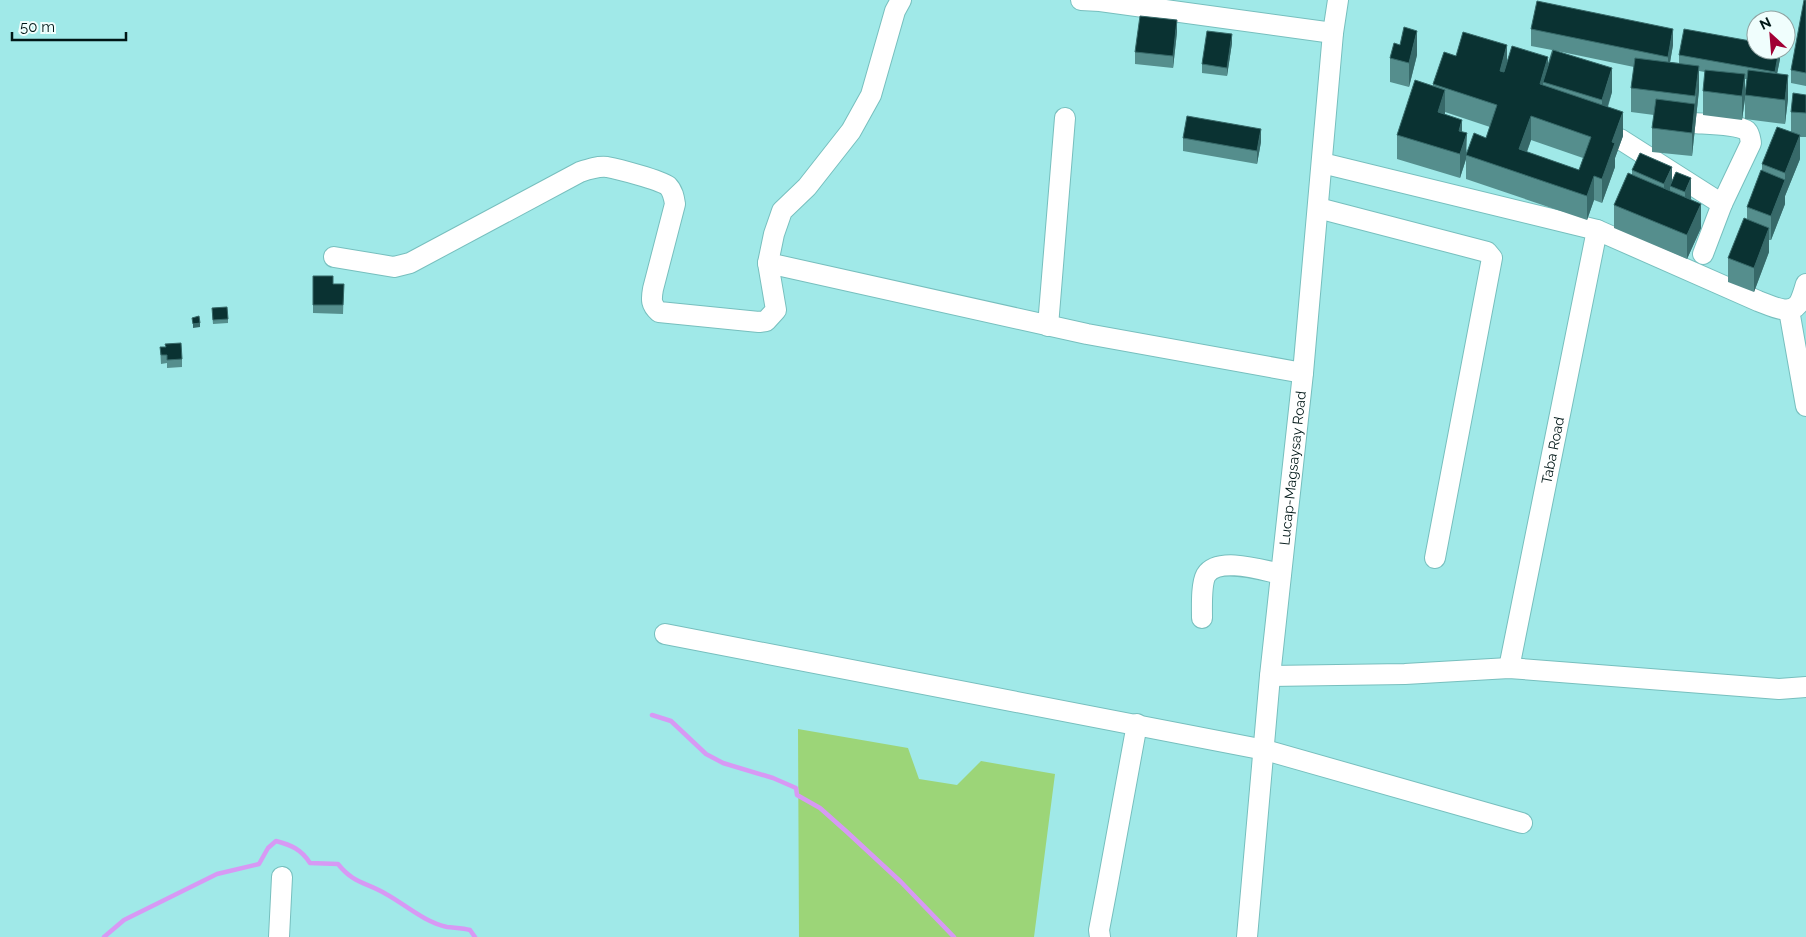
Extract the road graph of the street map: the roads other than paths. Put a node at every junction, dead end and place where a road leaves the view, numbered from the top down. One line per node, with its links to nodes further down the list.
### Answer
1 (901, 0): 15 (street)
2 (1081, 0): 4 (street)
3 (1338, 0): 5 (street, Lucap-Magsaysay Road)
4 (1193, 7): 5 (street)
5 (1333, 34): 9 (street, Lucap-Magsaysay Road)
6 (1065, 118): 18 (street)
7 (1693, 122): 10 (street)
8 (1620, 139): 10 (street)
9 (1322, 164): 11 (street, Lucap-Magsaysay Road); 12 (street)
10 (1722, 204): 13 (street)
11 (1318, 208): 19 (street, Lucap-Magsaysay Road); 21 (street)
12 (1597, 230): 17 (street); 25 (street, Taba Road)
13 (1703, 254)
14 (334, 257): 15 (street)
15 (768, 263): 18 (street)
16 (1806, 284): 17 (street)
17 (1789, 310): 20 (street)
18 (1048, 326): 19 (street)
19 (1303, 373): 22 (street, Lucap-Magsaysay Road)
20 (1806, 406)
21 (1435, 558)
22 (1281, 574): 23 (street); 26 (street, Lucap-Magsaysay Road)
23 (1202, 618)
24 (665, 634): 28 (street)
25 (1509, 668): 26 (street); 27 (street)
26 (1270, 676): 29 (street, Lucap-Magsaysay Road)
27 (1806, 687)
28 (1138, 724): 29 (street); 33 (street)
29 (1264, 750): 30 (street); 34 (street, Lucap-Magsaysay Road)
30 (1522, 823)
31 (282, 877): 32 (street)
32 (279, 937)
33 (1100, 937)
34 (1247, 937)

